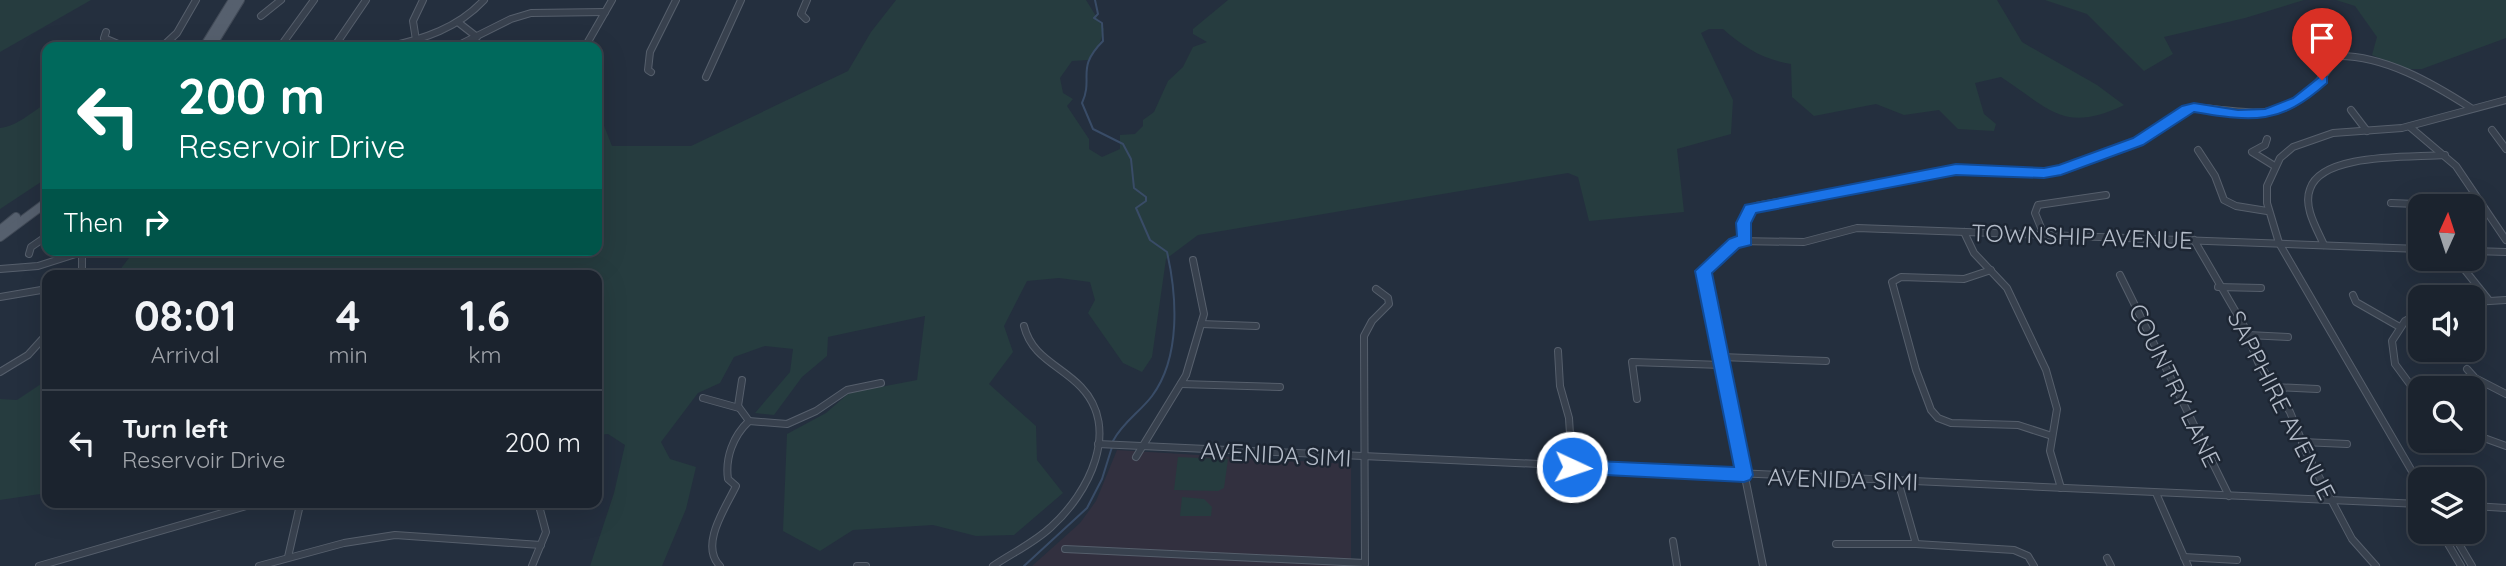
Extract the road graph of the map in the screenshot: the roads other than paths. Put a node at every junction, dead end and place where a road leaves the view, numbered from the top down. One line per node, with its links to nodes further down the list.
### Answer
1 (196, 0): 21 (street)
2 (233, 0): 22 (main road)
3 (240, 0): 23 (main road)
4 (281, 0): 14 (street)
5 (314, 0): 24 (street)
6 (366, 0): 25 (street)
7 (423, 0): 19 (street)
8 (484, 0): 16 (street)
9 (612, 0): 13 (street)
10 (676, 0): 29 (street)
11 (741, 0): 30 (street)
12 (807, 0): 15 (street)
13 (605, 12): 18 (street); 28 (street)
14 (261, 16)
15 (806, 19)
16 (458, 23): 18 (street); 19 (street)
17 (106, 32): 20 (street)
18 (477, 37): 27 (street)
19 (416, 40): 26 (street)
20 (113, 42)
21 (167, 42)
22 (207, 42)
23 (214, 42)
24 (284, 42)
25 (337, 42)
26 (408, 42)
27 (466, 42)
28 (588, 42)
29 (651, 72)
30 (706, 77)
31 (2506, 100): 32 (street)
32 (2471, 108): 34 (street); 57 (street)
33 (2351, 110): 36 (street)
34 (2410, 127): 36 (street); 40 (street)
35 (2492, 130): 38 (street)
36 (2367, 131): 41 (street)
37 (2267, 139): 41 (street)
38 (2506, 149)
39 (2198, 150): 48 (street)
40 (2445, 155): 42 (street); 59 (street)
41 (2273, 165): 48 (street)
42 (2475, 194)
43 (2106, 195): 52 (street)
44 (42, 199): 50 (main road)
45 (2391, 203): 46 (street)
46 (2408, 204)
47 (42, 206): 53 (main road)
48 (2267, 211): 58 (street)
49 (2485, 211): 56 (street)
50 (0, 230)
51 (1964, 232): 52 (street, TOWNSHIP AVENUE); 57 (street, TOWNSHIP AVENUE); 67 (street)
52 (2044, 235): 55 (street, TOWNSHIP AVENUE)
53 (0, 237)
54 (42, 240): 63 (street)
55 (2194, 240): 58 (street, TOWNSHIP AVENUE); 70 (street, SAPPHIRE AVENUE)
56 (2506, 240)
57 (1745, 241): 88 (street)
58 (2279, 243): 59 (street, TOWNSHIP AVENUE); 114 (street)
59 (2324, 245): 60 (street, TOWNSHIP AVENUE)
60 (2408, 248)
61 (2485, 251): 62 (street)
62 (2506, 252)
63 (29, 254)
64 (71, 256): 66 (street)
65 (1193, 260): 80 (street)
66 (0, 268)
67 (1991, 270): 104 (street); 104 (street)
68 (2466, 271): 76 (street)
69 (2120, 275): 119 (street, COUNTRY LANE)
70 (2218, 287): 71 (street); 84 (street, SAPPHIRE AVENUE)
71 (2261, 288)
72 (1376, 289): 112 (street)
73 (42, 290): 75 (street)
74 (2353, 295): 83 (street)
75 (0, 297)
76 (2488, 299): 77 (street); 78 (street)
77 (2485, 300)
78 (2506, 300)
79 (2408, 320): 83 (street)
80 (1201, 324): 82 (street); 94 (street)
81 (1024, 326): 107 (street)
82 (1256, 326)
83 (2398, 326): 95 (street)
84 (2248, 335): 85 (street); 97 (street, SAPPHIRE AVENUE)
85 (2288, 337)
86 (42, 340): 91 (street)
87 (1558, 351): 113 (street)
88 (1722, 361): 89 (street); 101 (street); 115 (street)
89 (1826, 361)
90 (2467, 369): 99 (street)
91 (0, 372)
92 (742, 380): 102 (street)
93 (881, 383): 103 (street)
94 (1181, 384): 96 (street); 110 (street)
95 (2408, 384)
96 (1280, 387)
97 (2274, 387): 98 (street); 106 (street, SAPPHIRE AVENUE)
98 (2317, 389)
99 (2506, 394)
100 (702, 398): 102 (street)
101 (1637, 399)
102 (739, 408): 103 (street)
103 (749, 421): 141 (street)
104 (2052, 436): 117 (street)
105 (2485, 438): 109 (street)
106 (2302, 442): 108 (street); 120 (street, SAPPHIRE AVENUE)
107 (1099, 444): 110 (street, AVENIDA SIMI); 144 (street)
108 (2347, 444)
109 (2506, 446)
110 (1139, 448): 111 (street); 112 (street, AVENIDA SIMI)
111 (1136, 457)
112 (1365, 458): 113 (street, AVENIDA SIMI); 137 (street)
113 (1572, 467): 115 (street, AVENIDA SIMI)
114 (2410, 467)
115 (1744, 475): 116 (street, AVENIDA SIMI); 146 (street)
116 (1898, 481): 117 (street, AVENIDA SIMI); 129 (street)
117 (2062, 488): 118 (street, AVENIDA SIMI)
118 (2156, 493): 119 (street, AVENIDA SIMI); 135 (street)
119 (2229, 496): 120 (street, AVENIDA SIMI)
120 (2332, 501): 121 (street, AVENIDA SIMI); 149 (street, SAPPHIRE AVENUE)
121 (2408, 504)
122 (2485, 507): 126 (street)
123 (240, 508): 138 (street)
124 (298, 508): 134 (street)
125 (540, 508): 132 (street)
126 (2506, 508)
127 (1673, 541): 145 (street)
128 (1836, 544): 129 (street)
129 (1916, 544): 147 (street)
130 (2448, 544): 150 (street)
131 (2459, 544): 151 (street)
132 (541, 545): 134 (street); 140 (street)
133 (1065, 549): 137 (street)
134 (288, 557): 139 (street)
135 (2184, 557): 136 (street); 148 (street)
136 (2237, 560)
137 (1365, 564)
138 (39, 566)
139 (259, 566)
140 (532, 566)
141 (720, 566)
142 (857, 566): 143 (street)
143 (866, 566)
144 (993, 566)
145 (1677, 566)
146 (1763, 566)
147 (2034, 566)
148 (2188, 566)
149 (2376, 566)
150 (2461, 566)
151 (2472, 566)

